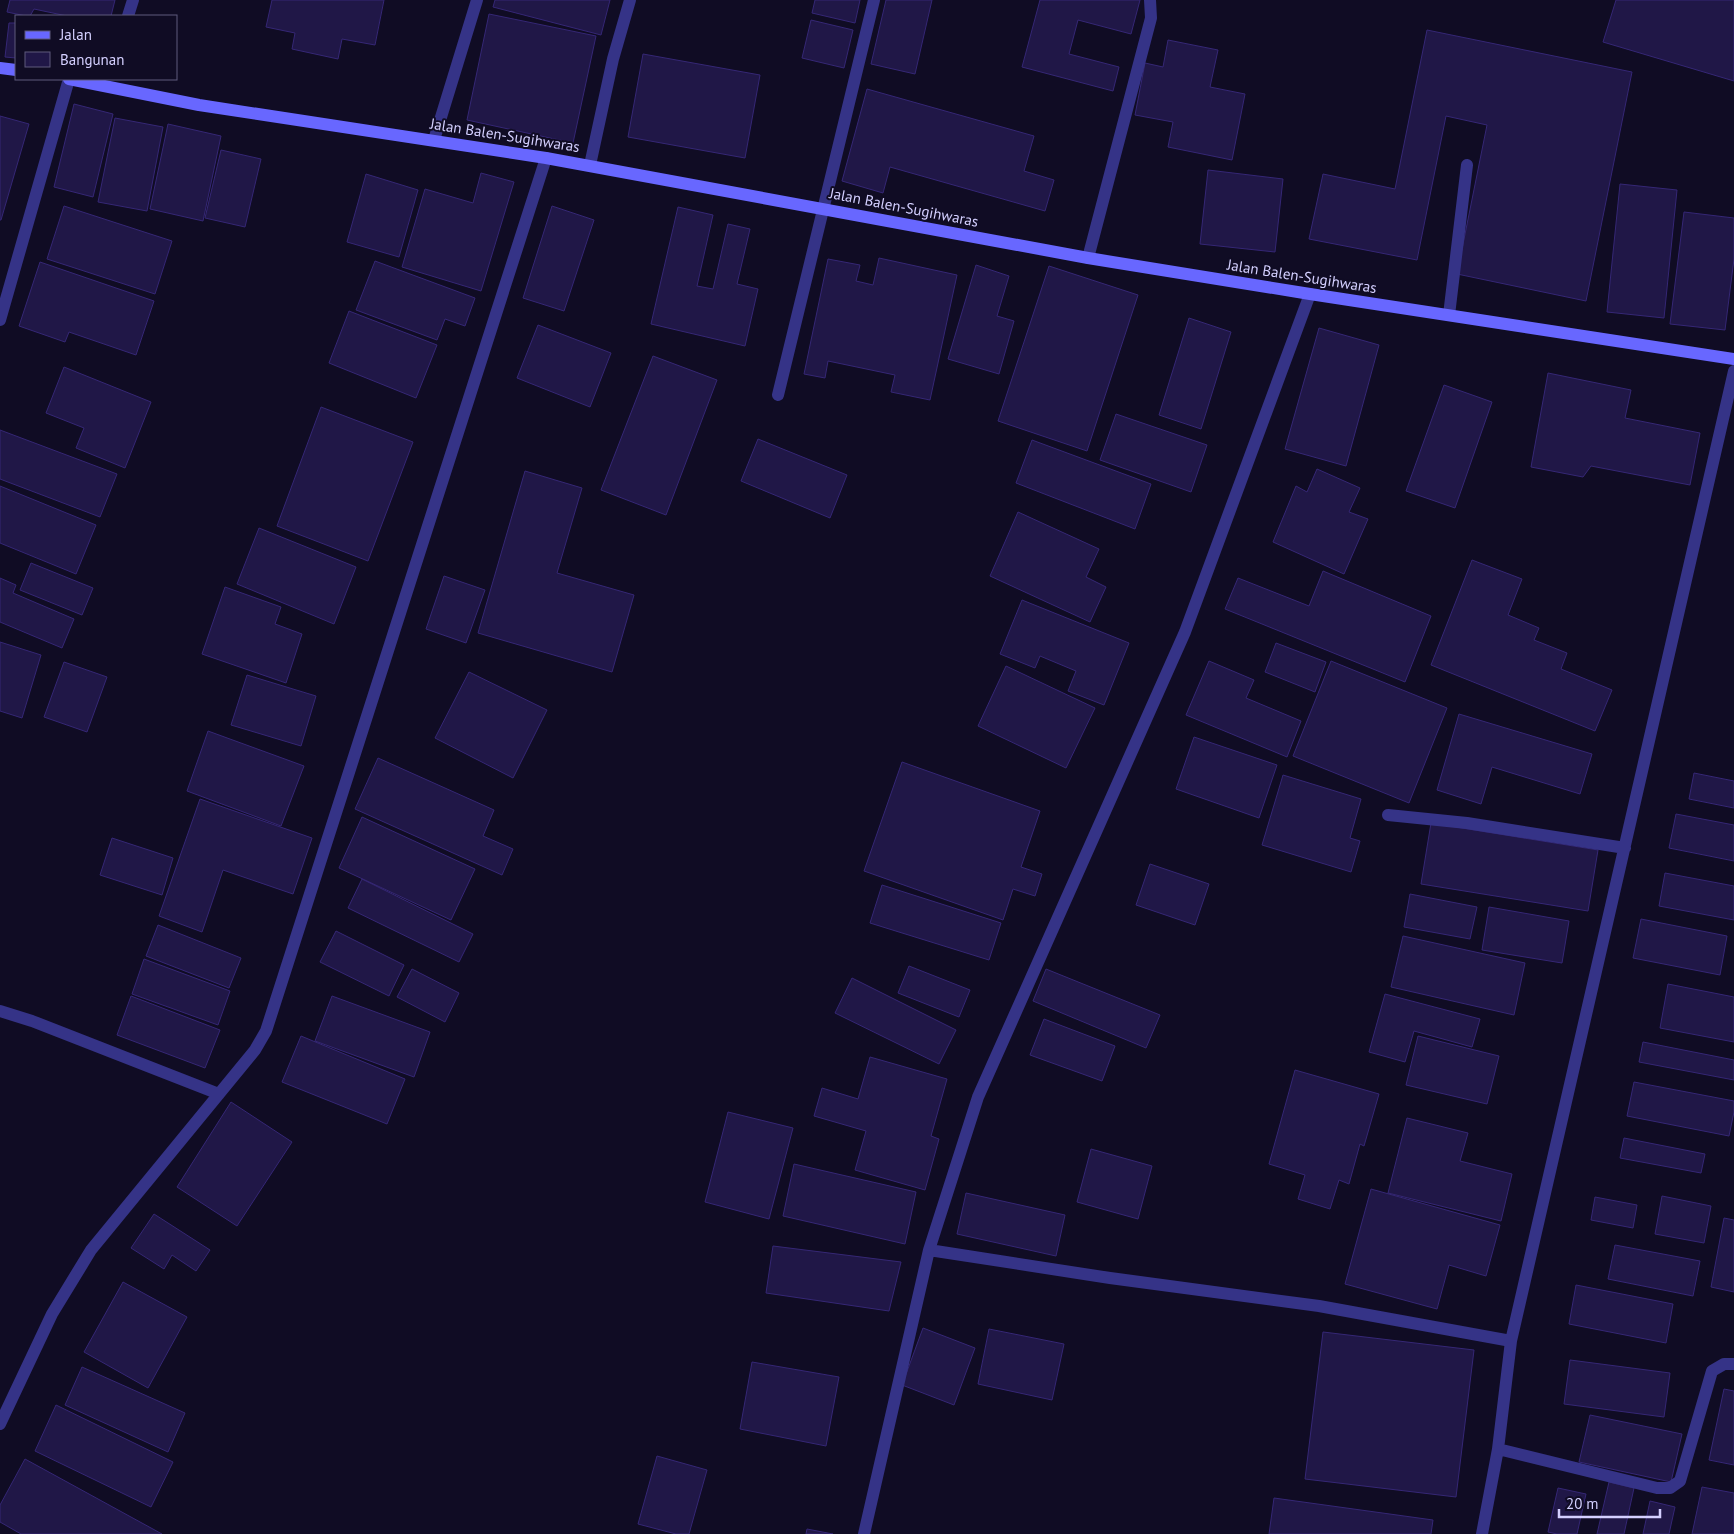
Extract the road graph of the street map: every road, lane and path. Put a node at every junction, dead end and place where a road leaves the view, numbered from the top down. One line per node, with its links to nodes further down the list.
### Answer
1 (133, 0): 6 (street)
2 (477, 0): 12 (street)
3 (630, 0): 15 (street)
4 (874, 0): 16 (street)
5 (1150, 0): 17 (street)
6 (128, 15)
7 (0, 68): 8 (street)
8 (15, 70)
9 (69, 80): 20 (street)
10 (81, 80): 11 (street, Jalan Balen-Sugihwaras)
11 (106, 82): 12 (street, Jalan Balen-Sugihwaras)
12 (434, 140): 13 (street, Jalan Balen-Sugihwaras)
13 (546, 158): 15 (street, Jalan Balen-Sugihwaras); 27 (street)
14 (1466, 165): 19 (street)
15 (590, 166): 16 (street, Jalan Balen-Sugihwaras)
16 (823, 208): 17 (street, Jalan Balen-Sugihwaras); 23 (street)
17 (1088, 258): 18 (street, Jalan Balen-Sugihwaras)
18 (1310, 294): 19 (street, Jalan Balen-Sugihwaras); 28 (street)
19 (1448, 315): 21 (street, Jalan Balen-Sugihwaras)
20 (0, 320)
21 (1734, 359)
22 (1734, 371): 25 (street)
23 (778, 395)
24 (1388, 815): 25 (street)
25 (1625, 848): 29 (street)
26 (0, 1010): 27 (street)
27 (219, 1094): 31 (street)
28 (929, 1250): 29 (street); 33 (street)
29 (1511, 1341): 32 (street)
30 (1734, 1364): 32 (street)
31 (0, 1424)
32 (1498, 1449): 34 (street)
33 (864, 1534)
34 (1482, 1534)

